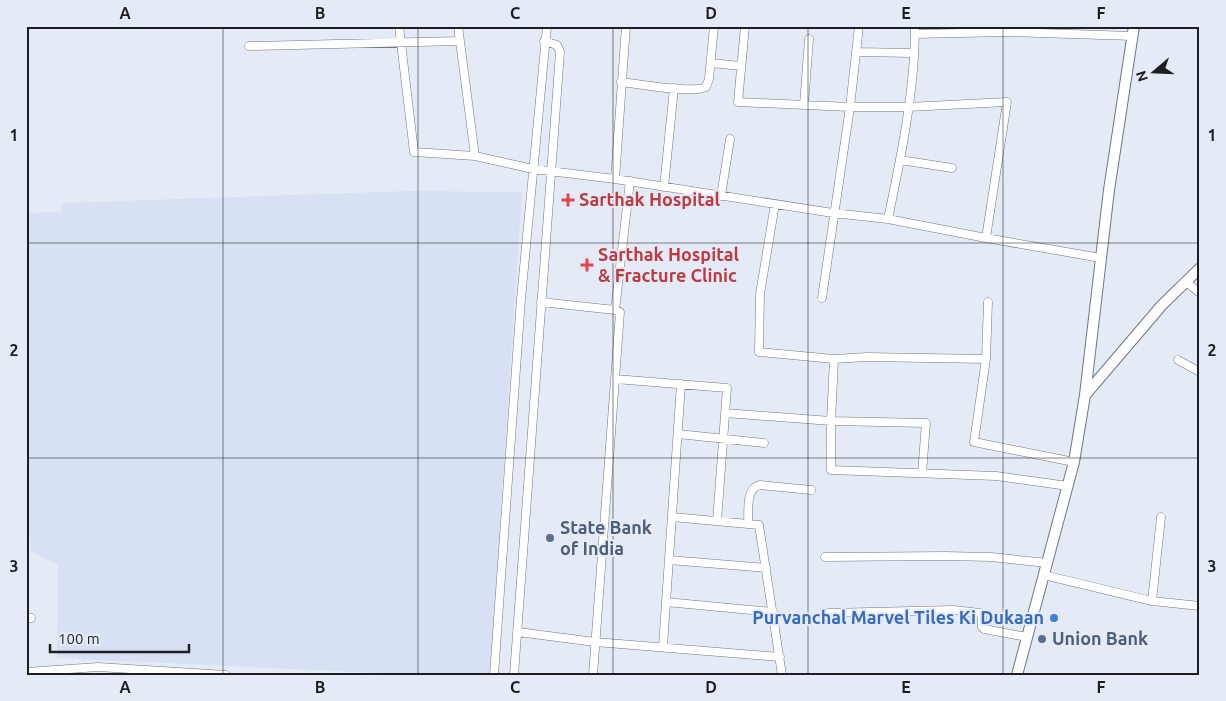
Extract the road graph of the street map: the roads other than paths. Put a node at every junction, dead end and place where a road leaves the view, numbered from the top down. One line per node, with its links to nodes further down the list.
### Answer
1 (399, 26): 14 (street)
2 (458, 26): 12 (street)
3 (547, 26): 13 (street)
4 (626, 26): 20 (street)
5 (714, 26): 18 (street)
6 (745, 26): 19 (street)
7 (859, 26): 16 (street)
8 (1006, 29): 9 (street); 10 (street)
9 (915, 30): 17 (street)
10 (1133, 31): 39 (street)
11 (809, 39): 22 (street)
12 (460, 41): 14 (street); 26 (street)
13 (544, 41): 29 (street); 30 (street)
14 (401, 43): 15 (street); 26 (street)
15 (249, 46)
16 (856, 52): 17 (street); 23 (street)
17 (913, 52): 24 (street)
18 (711, 63): 19 (street); 21 (street)
19 (742, 66): 22 (street)
20 (621, 82): 21 (street); 31 (street)
21 (674, 88): 33 (street)
22 (804, 105): 23 (street)
23 (850, 107): 24 (street); 36 (street)
24 (908, 107): 27 (street); 38 (street)
25 (730, 138): 34 (street)
26 (474, 156): 29 (street)
27 (900, 160): 28 (street); 37 (street)
28 (952, 168)
29 (533, 170): 30 (street); 86 (street)
30 (550, 172): 31 (street); 44 (street)
31 (615, 179): 32 (street)
32 (630, 181): 33 (street); 46 (street)
33 (664, 187): 34 (street)
34 (721, 196): 35 (street)
35 (775, 204): 36 (street); 47 (street)
36 (833, 213): 37 (street); 43 (street)
37 (888, 219): 38 (street)
38 (986, 238): 39 (street)
39 (1101, 258): 53 (street)
40 (1200, 268): 41 (street)
41 (1186, 282): 42 (street); 53 (street)
42 (1200, 292)
43 (822, 298)
44 (541, 302): 46 (street); 77 (street)
45 (988, 302): 48 (street)
46 (616, 310): 51 (street)
47 (834, 359): 48 (street); 55 (street)
48 (986, 359): 59 (street)
49 (1178, 360): 50 (street)
50 (1200, 372)
51 (615, 379): 52 (street); 79 (street)
52 (681, 384): 54 (street); 56 (street)
53 (1085, 395): 59 (street)
54 (725, 413): 55 (street); 57 (street)
55 (831, 421): 60 (street); 60 (street)
56 (678, 434): 57 (street); 63 (street)
57 (723, 439): 58 (street); 65 (street)
58 (764, 443)
59 (1074, 462): 61 (street)
60 (922, 473): 61 (street)
61 (1068, 486): 69 (street)
62 (811, 490): 66 (street)
63 (672, 517): 65 (street); 68 (street)
64 (1161, 517): 72 (street)
65 (717, 521): 66 (street)
66 (748, 524): 70 (street)
67 (825, 557): 69 (street)
68 (669, 560): 70 (street); 73 (street)
69 (1047, 563): 71 (street)
70 (766, 568): 75 (street)
71 (1044, 575): 72 (street); 78 (street)
72 (1152, 601): 74 (street)
73 (666, 602): 75 (street); 80 (street)
74 (1200, 606)
75 (772, 612): 81 (street)
76 (829, 613): 78 (street)
77 (518, 632): 79 (street); 87 (street)
78 (1027, 637): 90 (street)
79 (595, 642): 80 (street); 88 (street)
80 (663, 646): 81 (street)
81 (780, 657): 89 (street)
82 (99, 671): 84 (street); 85 (street)
83 (26, 672): 84 (street)
84 (55, 672)
85 (226, 675)
86 (494, 675)
87 (514, 675)
88 (593, 675)
89 (782, 675)
90 (1017, 675)

